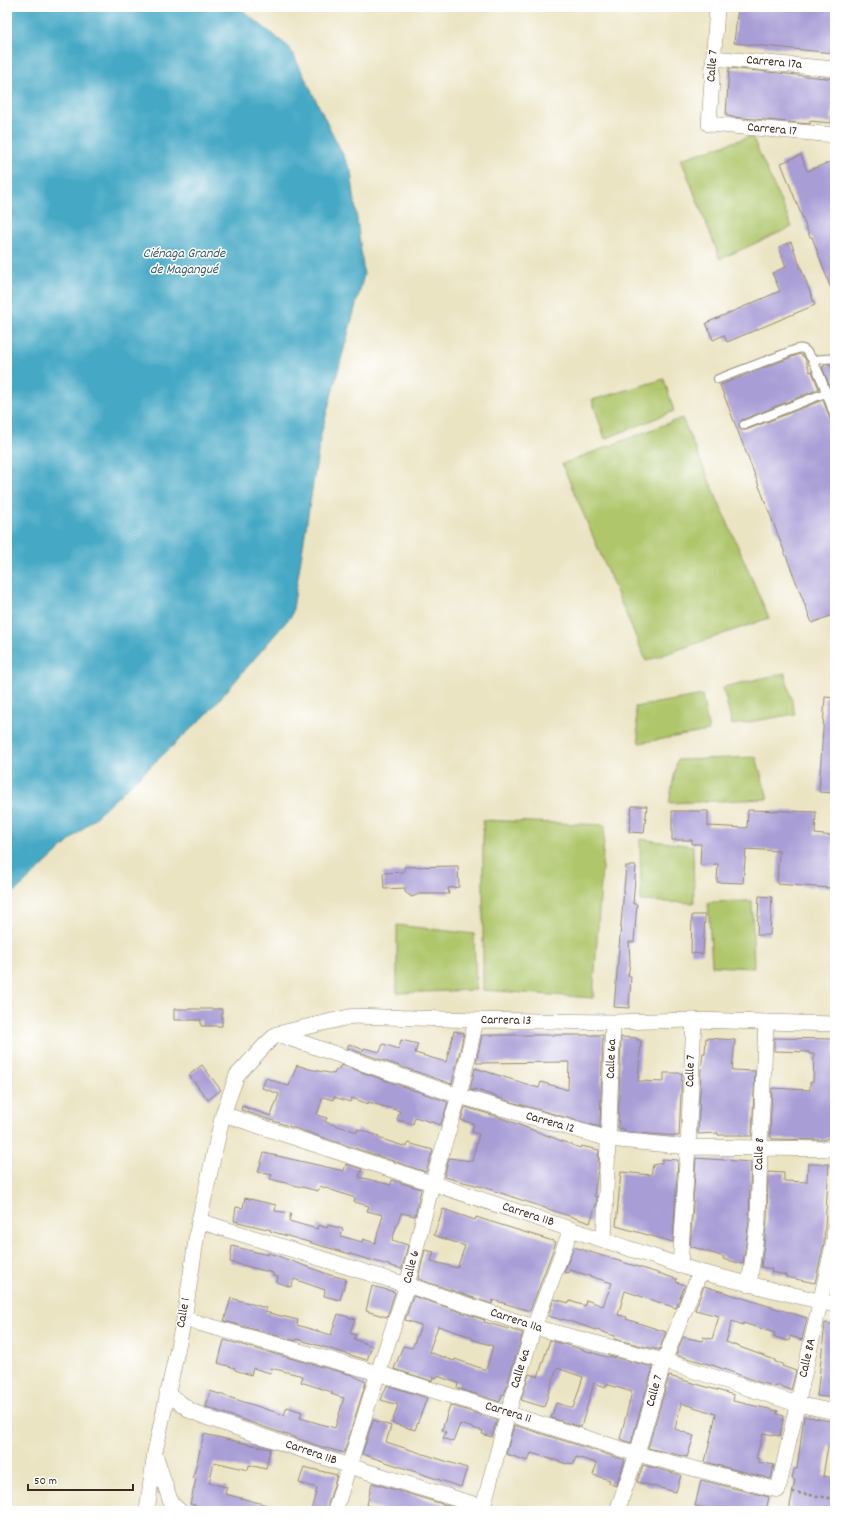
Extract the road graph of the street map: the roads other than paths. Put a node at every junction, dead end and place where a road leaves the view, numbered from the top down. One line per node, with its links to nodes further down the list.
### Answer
1 (717, 7): 2 (street, Calle 7)
2 (713, 58): 3 (street, Carrera 17a); 4 (street, Calle 7)
3 (835, 69)
4 (708, 124): 5 (street, Carrera 17)
5 (835, 135)
6 (835, 358): 7 (lane)
7 (813, 360): 8 (lane); 9 (lane)
8 (718, 379)
9 (826, 393): 10 (lane); 11 (lane)
10 (835, 417)
11 (744, 425)
12 (476, 1020): 14 (street, Carrera 13); 17 (street, Carrera 13); 18 (street, Calle 6)
13 (694, 1020): 14 (street, Carrera 13); 15 (street, Carrera 13); 21 (street, Calle 7)
14 (614, 1022): 20 (street, Calle 6a)
15 (766, 1022): 16 (street, Carrera 13); 22 (street, Calle 8)
16 (835, 1024)
17 (277, 1034): 18 (street, Carrera 12); 19 (street, Carrera 13)
18 (459, 1096): 20 (street, Carrera 12); 24 (street, Calle 6)
19 (223, 1114): 24 (street, Carrera 11B); 25 (street, Calle 1)
20 (609, 1139): 21 (street, Carrera 12); 28 (street, Calle 6a)
21 (688, 1147): 22 (street, Carrera 12); 29 (street, Calle 7)
22 (760, 1148): 23 (street, Carrera 12); 32 (street, Calle 8)
23 (835, 1149)
24 (432, 1184): 27 (street, Carrera 11B); 31 (street, Calle 6)
25 (199, 1221): 31 (street, Carrera 11a); 35 (street, Calle 1)
26 (835, 1226): 33 (street, Calle 8A)
27 (571, 1229): 28 (street, Carrera 11B); 36 (street, Calle 6a)
28 (604, 1240): 29 (street, Carrera 11B)
29 (680, 1266): 30 (street, Carrera 11B)
30 (700, 1272): 32 (street, Carrera 11B); 37 (street, Calle 7)
31 (407, 1285): 36 (street, Carrera 11a); 38 (street, Calle 6)
32 (749, 1285): 33 (street, Carrera 11B)
33 (820, 1301): 34 (street, Carrera 11B); 40 (street, Calle 8A)
34 (835, 1304)
35 (184, 1319): 38 (street, Carrera 11); 39 (street, Calle 1)
36 (534, 1327): 37 (street, Carrera 11a); 42 (street, Calle 6a)
37 (664, 1361): 40 (street, Carrera 11a); 44 (street, Calle 7)
38 (378, 1373): 42 (street, Carrera 11); 45 (street, Calle 6)
39 (167, 1393): 43 (street, Calle 1); 45 (street, Carrera 11B)
40 (797, 1404): 41 (street, Carrera 11a); 46 (street, Calle 8A)
41 (835, 1412)
42 (508, 1413): 44 (street, Carrera 11); 47 (street, Calle 6a)
43 (155, 1452): 48 (street, Calle 1); 49 (street)
44 (637, 1454): 46 (street, Carrera 11); 51 (street, Calle 7)
45 (348, 1466): 47 (street, Carrera 11B); 50 (street, Calle 6)
46 (778, 1490)
47 (482, 1509)
48 (147, 1511)
49 (180, 1511)
50 (335, 1511)
51 (617, 1511)

